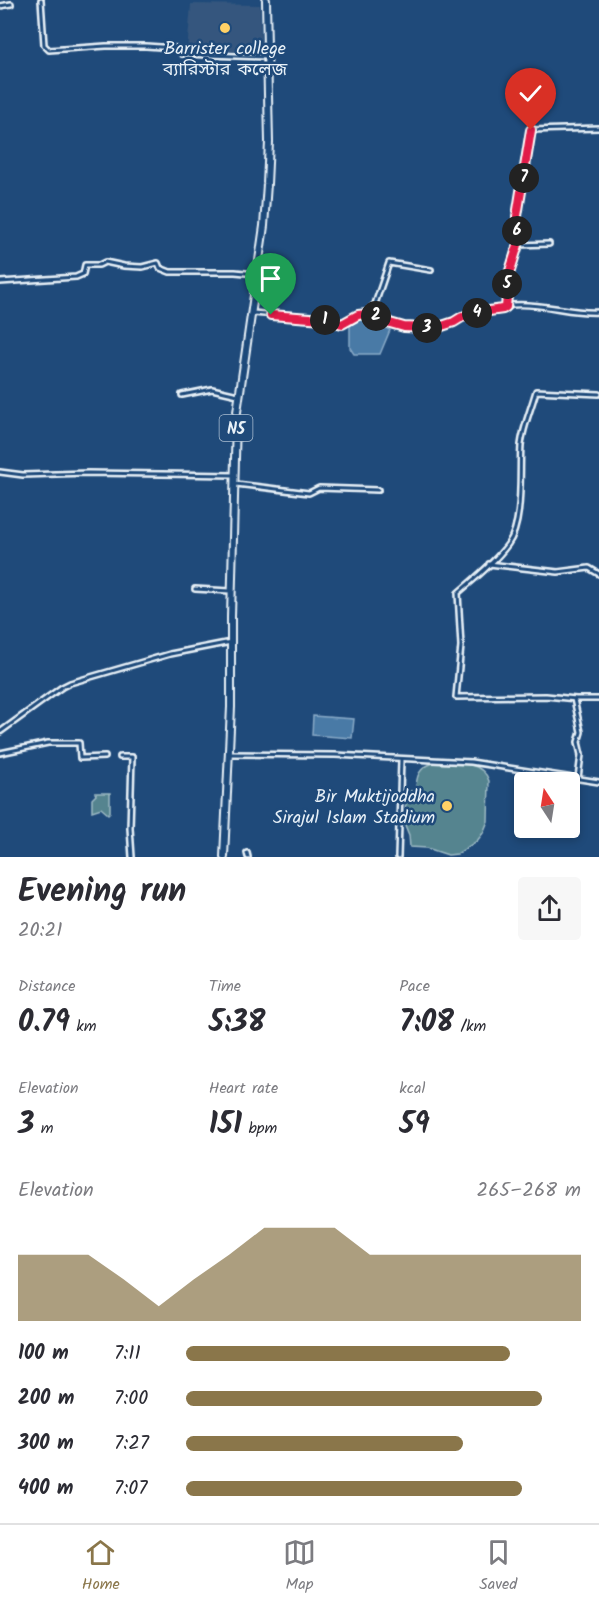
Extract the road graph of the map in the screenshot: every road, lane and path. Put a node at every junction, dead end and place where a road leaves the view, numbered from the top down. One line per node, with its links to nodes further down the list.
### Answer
1 (41, 0): 5 (street)
2 (266, 0): 5 (highway, N5)
3 (11, 4): 4 (street)
4 (0, 6)
5 (267, 57): 10 (highway, N5)
6 (599, 128): 8 (street)
7 (549, 244): 8 (street)
8 (518, 245): 12 (street)
9 (431, 270): 15 (street)
10 (257, 274): 11 (street); 14 (highway, N5)
11 (0, 282)
12 (506, 307): 13 (street); 15 (street)
13 (599, 312)
14 (252, 313): 15 (street); 18 (highway, N5)
15 (364, 314)
16 (599, 394): 23 (street)
17 (182, 395): 18 (street)
18 (240, 396): 20 (highway, N5)
19 (0, 472): 20 (street)
20 (235, 475): 21 (highway, N5)
21 (234, 484): 22 (street); 26 (highway, N5)
22 (378, 490)
23 (489, 564): 24 (street); 28 (street)
24 (599, 574)
25 (195, 589): 26 (street)
26 (232, 591): 27 (highway, N5)
27 (232, 642): 30 (street); 32 (highway, N5)
28 (574, 699): 29 (street); 37 (street)
29 (599, 699)
30 (0, 732)
31 (0, 753): 33 (street)
32 (230, 754): 35 (street); 41 (highway, N5)
33 (105, 757)
34 (120, 757): 40 (street)
35 (401, 760): 36 (street); 42 (street)
36 (538, 772)
37 (579, 772)
38 (580, 778): 39 (street)
39 (599, 782)
40 (132, 857)
41 (224, 857)
42 (398, 857)

